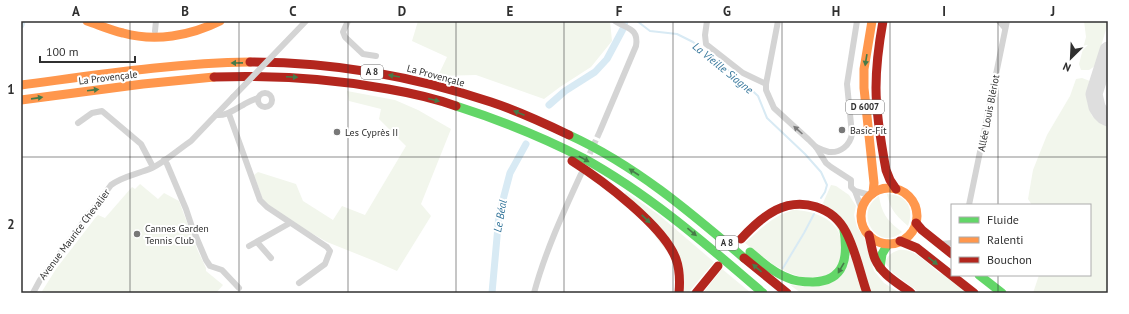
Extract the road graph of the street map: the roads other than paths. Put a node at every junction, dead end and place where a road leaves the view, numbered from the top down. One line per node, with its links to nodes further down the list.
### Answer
1 (87, 21): 17 (main road)
2 (156, 21): 17 (street)
3 (215, 21): 17 (main road)
4 (220, 21): 17 (main road)
5 (306, 21): 25 (street, Avenue Maurice Chevalier, bridge)
6 (348, 21): 19 (street)
7 (707, 21): 20 (street)
8 (778, 21): 20 (street)
9 (857, 21): 29 (street)
10 (872, 21): 36 (main road, D 6007, one-way to 36)
11 (883, 21): 18 (main road, D 6007)
12 (889, 21): 18 (main road)
13 (999, 21): 16 (street)
14 (1007, 21): 16 (street, Allée Louis Blériot)
15 (616, 22): 28 (street)
16 (1005, 28): 37 (street, Allée Louis Blériot)
17 (155, 34)
18 (880, 41): 34 (main road, D 6007)
19 (376, 56)
20 (766, 84): 29 (street, one-way to 20)
21 (21, 85): 35 (main road, La Provençale / A 8, one-way to 21)
22 (258, 98): 22 (street); 24 (street)
23 (21, 100): 27 (main road, La Provençale / A 8, one-way to 27)
24 (230, 114): 25 (street); 39 (street)
25 (216, 115): 30 (street, Avenue Maurice Chevalier)
26 (78, 123): 31 (street)
27 (511, 125): 63 (main road, one-way to 63); 65 (main road, La Provençale / A 8, one-way to 65)
28 (600, 131)
29 (816, 147): 33 (street)
30 (164, 160): 31 (street, Avenue Maurice Chevalier); 59 (street)
31 (153, 167): 61 (street, Avenue Maurice Chevalier)
32 (581, 174): 62 (street)
33 (853, 189): 36 (street); 38 (street)
34 (896, 189): 36 (main road); 40 (main road)
35 (666, 194): 41 (main road, one-way to 35); 66 (main road, La Provençale / A 8, one-way to 35)
36 (872, 194): 38 (main road)
37 (968, 204)
38 (862, 210): 42 (main road)
39 (290, 223): 45 (street); 58 (street)
40 (916, 223): 44 (main road); 48 (main road)
41 (844, 230): 43 (main road); 67 (main road)
42 (869, 235): 47 (main road); 53 (main road)
43 (742, 239)
44 (900, 241): 47 (main road); 54 (main road, one-way to 54)
45 (257, 242): 49 (street); 51 (street)
46 (951, 243): 48 (street)
47 (888, 244): 53 (main road)
48 (938, 244): 50 (main road)
49 (249, 246)
50 (951, 253)
51 (271, 258)
52 (718, 266): 64 (main road)
53 (880, 268): 68 (main road)
54 (951, 275)
55 (952, 276): 69 (main road, one-way to 69)
56 (980, 276): 60 (main road)
57 (984, 276): 60 (street)
58 (299, 283)
59 (239, 288)
60 (1000, 291)
61 (34, 293)
62 (534, 293)
63 (679, 293)
64 (696, 293)
65 (763, 293)
66 (787, 293)
67 (868, 293)
68 (911, 293)
69 (974, 293)

